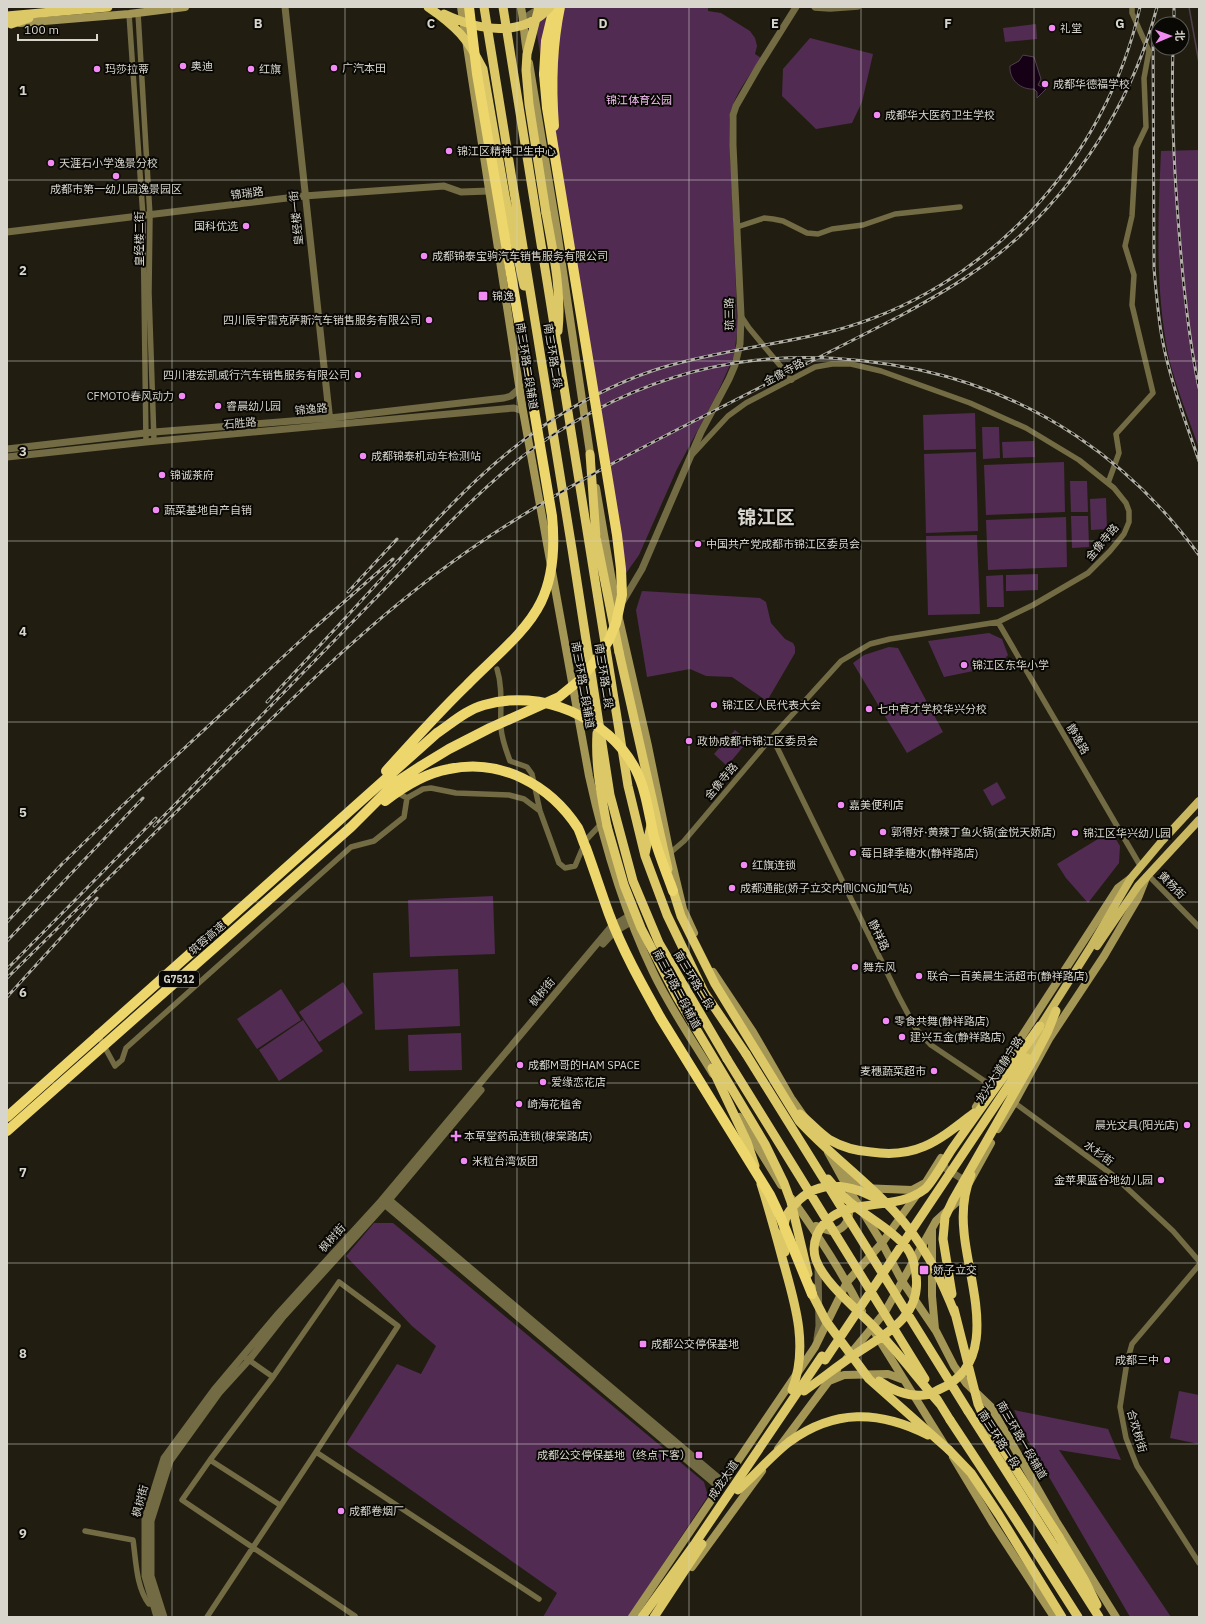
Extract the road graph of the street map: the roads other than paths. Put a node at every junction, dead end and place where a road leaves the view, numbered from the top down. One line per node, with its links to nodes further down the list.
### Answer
1 (108, 7): 21 (highway)
2 (185, 7): 18 (main road)
3 (284, 7): 24 (street, 皇经楼一街)
4 (429, 7): 10 (highway, bridge); 31 (highway, bridge)
5 (461, 7): 23 (main road, 南三环路二段辅道)
6 (484, 7): 31 (highway, 南三环路二段)
7 (503, 7): 30 (highway, 南三环路二段)
8 (520, 7): 20 (main road)
9 (541, 7): 20 (street); 30 (highway, bridge)
10 (550, 7)
11 (554, 7): 22 (highway, bridge)
12 (560, 7): 22 (highway, bridge)
13 (796, 7): 27 (street, 琉三路)
14 (814, 7): 15 (street)
15 (858, 7)
16 (1132, 7): 42 (street)
17 (470, 10): 54 (highway, bridge)
18 (138, 13): 19 (main road); 26 (street, 皇经楼二街)
19 (129, 14): 21 (main road); 26 (street, 皇经楼二街)
20 (524, 19): 39 (main road)
21 (8, 22)
22 (556, 164): 57 (highway, bridge)
23 (489, 191): 24 (street, 锦瑞路); 33 (main road, 南三环路二段辅道)
24 (304, 196): 26 (street, 锦瑞路); 35 (street, 皇经楼一街)
25 (960, 207): 27 (street)
26 (146, 216): 28 (street, 锦瑞路); 36 (street, 皇经楼二街)
27 (737, 227): 29 (street, 琉三路)
28 (7, 232)
29 (741, 316): 32 (street); 40 (street, 琉三路)
30 (557, 346): 59 (highway, 南三环路二段)
31 (540, 349): 46 (highway, 南三环路二段)
32 (792, 380): 40 (street, 金像寺路); 42 (street, 金像寺路)
33 (519, 389): 34 (main road, 南三环路二段辅道); 35 (street, 锦逸路)
34 (523, 411): 35 (street, 石胜路); 56 (main road, 南三环路二段辅道)
35 (330, 422): 36 (street, 锦逸路); 37 (street, 石胜路)
36 (150, 433): 37 (street, 皇经楼二街); 38 (street, 锦逸路)
37 (150, 442): 41 (street, 石胜路)
38 (7, 449)
39 (590, 454): 43 (main road); 63 (highway, bridge)
40 (691, 455): 43 (street, 琉三路)
41 (7, 457)
42 (1108, 483): 44 (street, 金像寺路)
43 (617, 610): 47 (main road)
44 (998, 622): 48 (street, 金像寺路); 60 (street, 静逸路)
45 (497, 669): 53 (street)
46 (598, 714): 56 (highway); 109 (highway, 南三环路二段, bridge)
47 (643, 725): 52 (street); 58 (main road)
48 (772, 737): 58 (street, 金像寺路); 72 (street, 静祥路)
49 (377, 782): 50 (street)
50 (407, 798): 53 (street); 70 (street)
51 (1199, 801): 60 (main road)
52 (654, 811): 59 (highway); 64 (street)
53 (540, 812): 56 (street)
54 (342, 818): 63 (highway, bridge); 76 (highway, 筑蓉高速 / G7512, bridge)
55 (1199, 820): 61 (main road)
56 (603, 826): 65 (main road, 南三环路二段辅道); 69 (highway, bridge)
57 (351, 827): 77 (highway, 筑蓉高速 / G7512, bridge); 97 (highway, bridge)
58 (670, 853): 64 (main road)
59 (645, 856): 80 (highway, 南三环路二段, bridge)
60 (1141, 867): 62 (main road)
61 (1148, 875): 66 (street, 黄杨街); 67 (main road); 74 (main road)
62 (1131, 878): 68 (main road); 72 (main road)
63 (673, 892): 73 (highway, bridge)
64 (683, 909): 81 (main road)
65 (630, 919): 85 (street, 枫树街); 88 (main road, 南三环路二段辅道)
66 (1199, 927)
67 (1056, 1011): 71 (highway)
68 (1040, 1026): 71 (highway)
69 (693, 1027): 93 (highway, bridge); 97 (highway, bridge)
70 (97, 1033)
71 (1028, 1054): 75 (highway, bridge); 79 (highway, bridge); 103 (highway, 龙兴大道静宁路, bridge)
72 (991, 1086): 74 (street, 静祥路); 78 (main road)
73 (781, 1091): 75 (highway, bridge); 86 (highway, bridge)
74 (1014, 1103): 83 (main road); 91 (street, 水杉街)
75 (981, 1107): 109 (highway, bridge)
76 (7, 1117)
77 (7, 1131)
78 (945, 1152): 82 (main road); 83 (street)
79 (978, 1157): 98 (highway, bridge); 104 (highway, bridge)
80 (810, 1158): 94 (highway, 南三环路二段, bridge); 108 (highway, bridge)
81 (834, 1160): 82 (main road); 84 (main road)
82 (925, 1183): 90 (main road)
83 (968, 1183): 87 (main road)
84 (845, 1184): 88 (main road); 90 (main road)
85 (385, 1200): 102 (street, 枫树街); 113 (street)
86 (883, 1201): 93 (highway, bridge); 98 (highway, bridge)
87 (936, 1221): 95 (main road); 100 (main road)
88 (810, 1223): 89 (main road, 南三环路二段辅道)
89 (816, 1234): 96 (main road, 南三环路二段辅道); 101 (street)
90 (882, 1243): 95 (main road, 南三环路一段辅道); 96 (main road)
91 (1199, 1261)
92 (1199, 1264): 119 (street, 合欢树街)
93 (786, 1273): 114 (highway, bridge)
94 (881, 1273): 133 (highway, 南三环路一段, bridge)
95 (902, 1281): 99 (main road); 100 (main road, 南三环路一段辅道)
96 (847, 1282): 99 (main road, 南三环路二段辅道); 101 (main road)
97 (812, 1294): 104 (highway, bridge)
98 (955, 1314): 133 (highway, bridge)
99 (871, 1328): 106 (main road); 107 (main road)
100 (936, 1331): 134 (main road, 南三环路一段辅道)
101 (815, 1347): 113 (main road)
102 (246, 1358): 105 (street); 121 (street, 枫树街)
103 (823, 1358): 108 (highway, 成龙大道, bridge); 114 (highway, 成龙大道)
104 (855, 1361): 110 (highway, bridge)
105 (273, 1377): 111 (street); 112 (street)
106 (904, 1380): 107 (main road); 130 (main road)
107 (826, 1382): 122 (main road)
108 (804, 1391): 114 (highway, 成龙大道, bridge)
109 (940, 1404): 132 (highway, bridge)
110 (949, 1450): 114 (highway, bridge); 131 (highway)
111 (316, 1452): 115 (street); 120 (street)
112 (210, 1460): 115 (street); 118 (street)
113 (721, 1484): 127 (main road)
114 (735, 1489): 117 (highway, 成龙大道)
115 (280, 1505): 118 (street)
116 (84, 1531): 121 (street)
117 (697, 1546): 122 (highway, 成龙大道); 128 (highway, 成龙大道)
118 (252, 1547): 123 (street); 126 (street)
119 (1199, 1563)
120 (539, 1599)
121 (156, 1604): 124 (street, 枫树街); 125 (street, 枫树街)
122 (662, 1605): 129 (highway, 成龙大道)
123 (356, 1616)
124 (157, 1617)
125 (164, 1617)
126 (207, 1617)
127 (632, 1617)
128 (642, 1617)
129 (654, 1617)
130 (1054, 1617)
131 (1062, 1617)
132 (1078, 1617)
133 (1100, 1617)
134 (1116, 1617)

